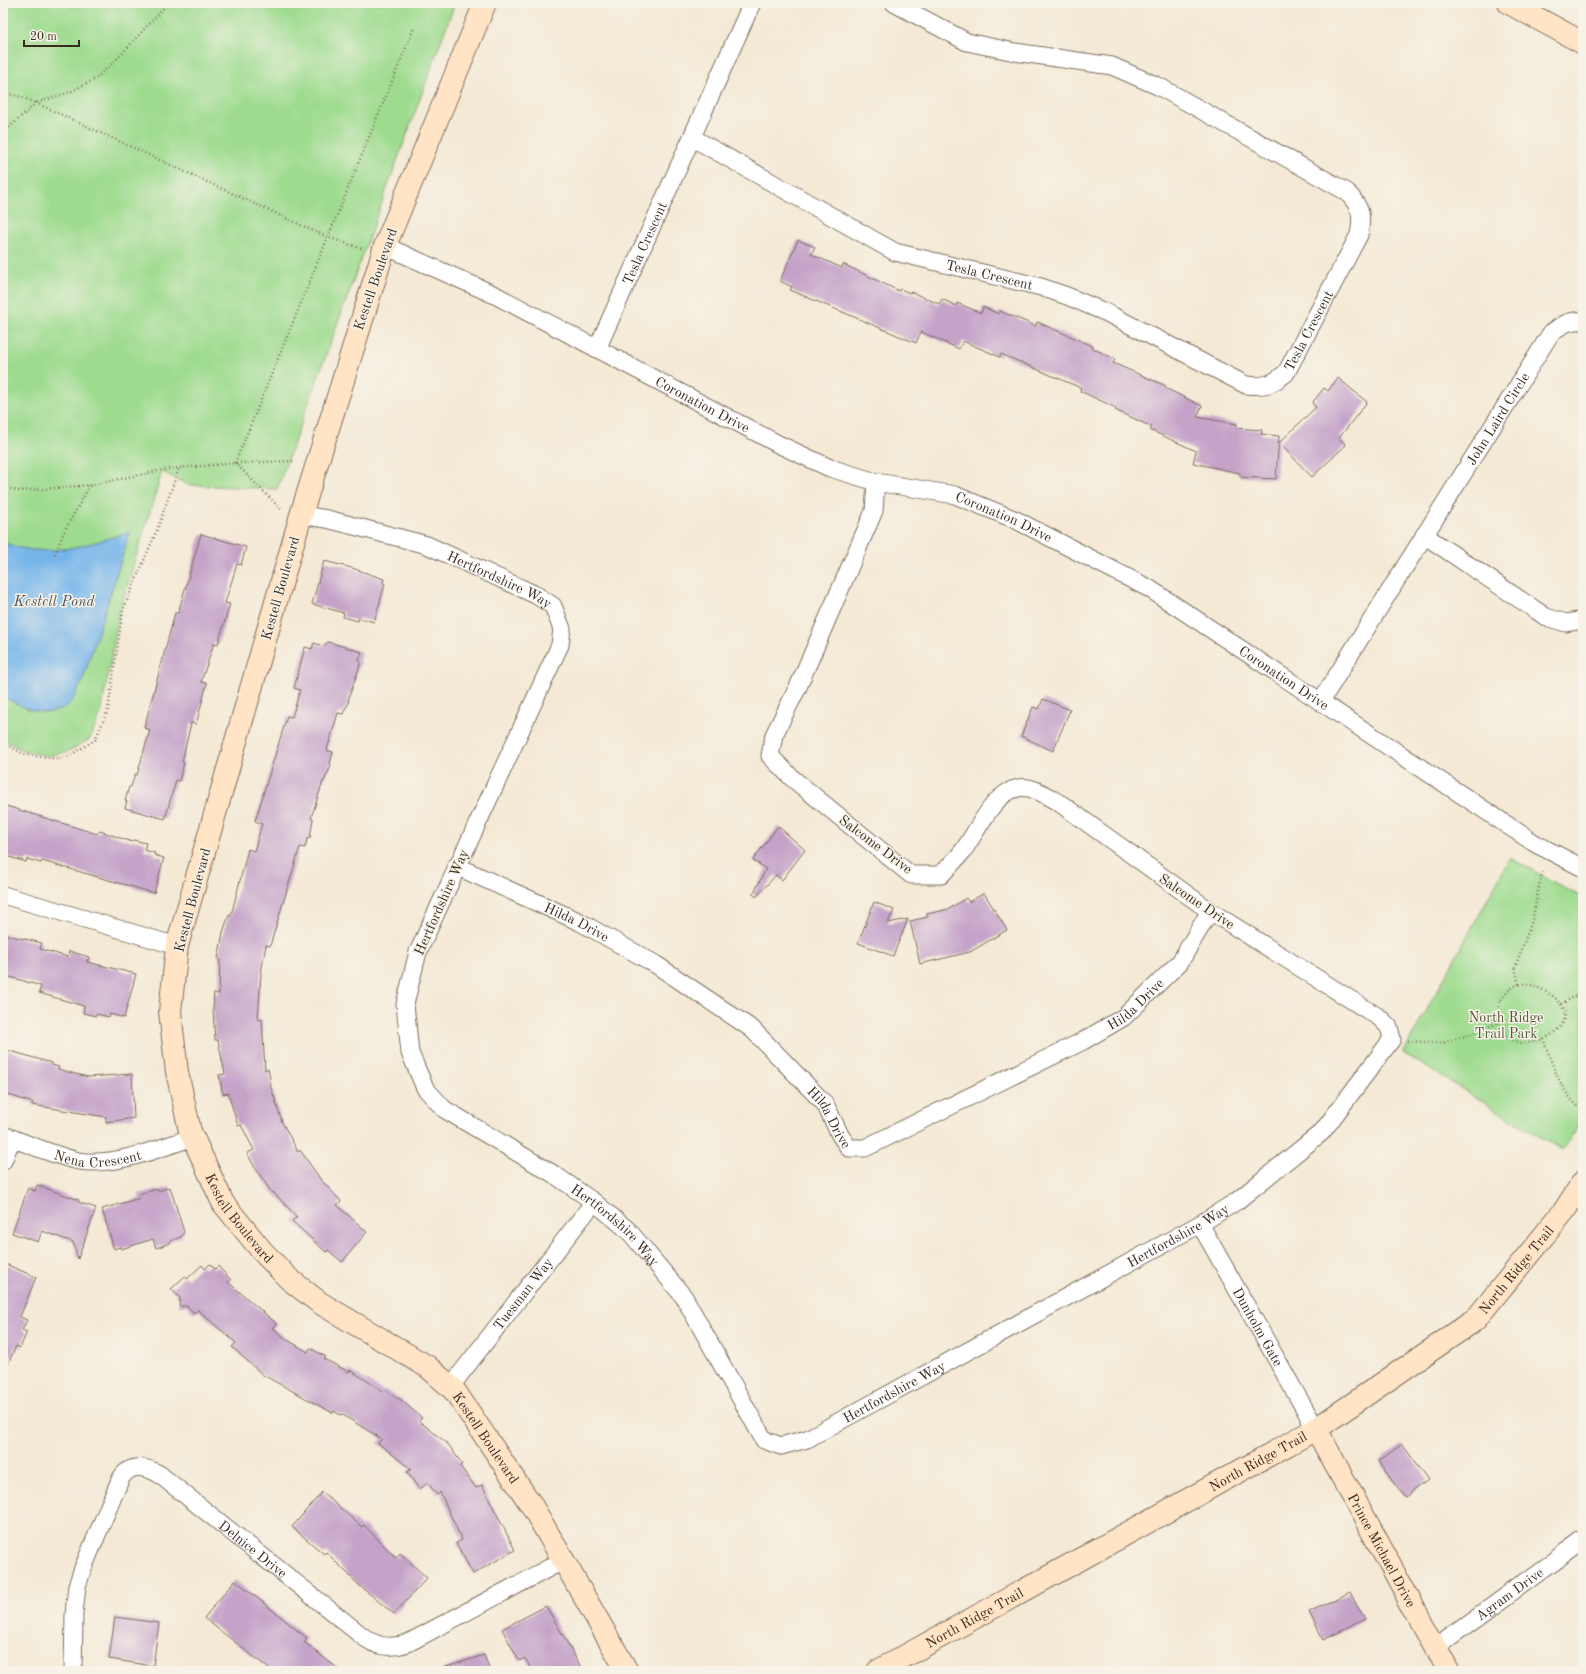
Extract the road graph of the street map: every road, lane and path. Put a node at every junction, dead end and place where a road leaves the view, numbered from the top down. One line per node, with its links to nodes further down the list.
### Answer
1 (168, 3): 9 (path)
2 (485, 3): 13 (street, Kestell Boulevard)
3 (752, 3): 11 (street, Tesla Crescent)
4 (894, 3): 11 (street, Tesla Crescent)
5 (1509, 3): 7 (street)
6 (414, 28): 12 (path)
7 (1583, 43)
8 (3, 93): 9 (path)
9 (36, 103): 10 (path); 12 (path)
10 (3, 134)
11 (693, 138): 15 (street, Tesla Crescent)
12 (327, 237): 13 (path); 17 (path)
13 (376, 248): 15 (street, Coronation Drive); 22 (street, Kestell Boulevard)
14 (1583, 321): 23 (street, John Laird Circle)
15 (597, 349): 19 (street, Coronation Drive)
16 (295, 461): 17 (path)
17 (235, 463): 18 (path); 22 (path)
18 (180, 468): 20 (path); 27 (path)
19 (876, 482): 26 (street, Coronation Drive); 32 (street, Salcome Drive)
20 (91, 485): 21 (path); 24 (path)
21 (3, 486)
22 (291, 512): 28 (street, Hertfordshire Way); 33 (street, Kestell Boulevard)
23 (1424, 535): 25 (street); 26 (street, John Laird Circle)
24 (55, 554)
25 (1583, 620)
26 (1320, 701): 29 (street, Coronation Drive)
27 (3, 744)
28 (456, 866): 32 (street, Hilda Drive); 45 (street, Hertfordshire Way)
29 (1583, 868)
30 (1542, 872): 34 (path)
31 (3, 895): 33 (street)
32 (1210, 911): 39 (street, Salcome Drive)
33 (177, 946): 41 (street, Kestell Boulevard)
34 (1519, 984): 36 (path); 37 (path)
35 (1583, 992): 36 (path)
36 (1561, 1004): 38 (path)
37 (1499, 1022): 38 (path); 39 (path)
38 (1543, 1038): 40 (path)
39 (1392, 1039): 46 (street, Hertfordshire Way)
40 (1583, 1112)
41 (193, 1136): 42 (street, Nena Crescent); 47 (street, Kestell Boulevard)
42 (8, 1137): 43 (street)
43 (3, 1162)
44 (1583, 1182): 48 (street, North Ridge Trail)
45 (594, 1202): 46 (street, Hertfordshire Way); 47 (street, Tuesman Way)
46 (1200, 1224): 48 (street, Dunholm Gate)
47 (451, 1386): 50 (street, Kestell Boulevard)
48 (1316, 1429): 51 (street, Prince Michael Drive); 54 (street, North Ridge Trail)
49 (1583, 1540): 51 (street, Agram Drive)
50 (564, 1560): 52 (street, Delnice Drive); 53 (street, Kestell Boulevard)
51 (1435, 1648): 55 (street, Prince Michael Drive)
52 (73, 1671)
53 (628, 1671)
54 (878, 1671)
55 (1448, 1671)

